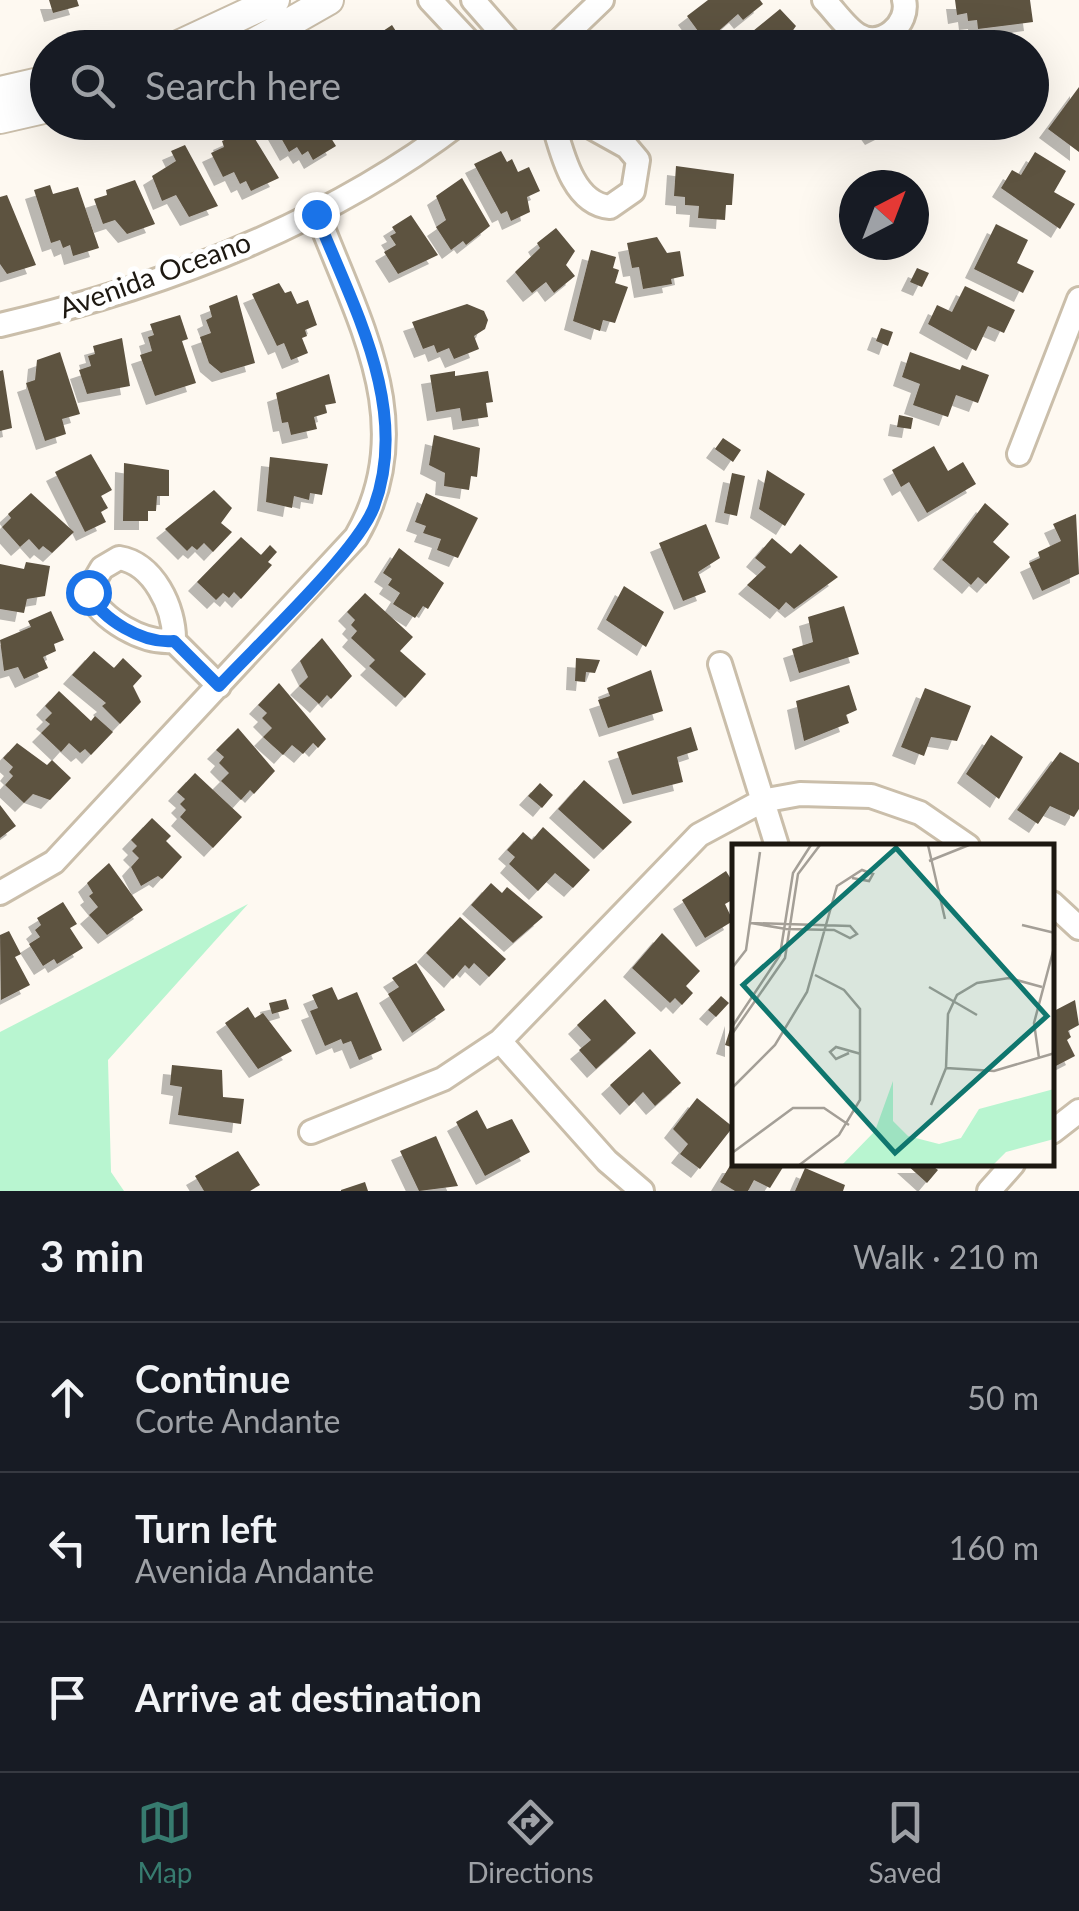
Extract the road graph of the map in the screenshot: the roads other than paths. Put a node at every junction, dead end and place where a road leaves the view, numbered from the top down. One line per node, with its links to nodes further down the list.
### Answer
1 (275, 0): 8 (street)
2 (329, 0): 9 (street)
3 (430, 0): 10 (street)
4 (473, 0): 11 (street)
5 (602, 0): 12 (street)
6 (824, 0): 13 (street)
7 (904, 0): 14 (street)
8 (211, 30)
9 (276, 30)
10 (458, 30)
11 (499, 30)
12 (571, 30)
13 (853, 30)
14 (893, 30)
15 (30, 84): 16 (street)
16 (0, 91)
17 (30, 112): 18 (street)
18 (0, 118)
19 (438, 140): 22 (street, Avenida Oceano)
20 (560, 140): 21 (street)
21 (614, 140)
22 (316, 214): 24 (street, Avenida Oceano); 28 (street)
23 (1079, 299): 25 (street)
24 (0, 325)
25 (1019, 454)
26 (174, 641): 28 (street)
27 (720, 664): 29 (street)
28 (219, 686): 32 (street)
29 (762, 801): 30 (street); 31 (street); 35 (street)
30 (776, 844)
31 (965, 844)
32 (0, 893)
33 (1054, 904): 34 (street)
34 (1079, 928)
35 (500, 1042): 38 (street); 40 (street)
36 (1079, 1111): 37 (street)
37 (1054, 1130)
38 (311, 1132)
39 (1011, 1166): 41 (street)
40 (642, 1191)
41 (989, 1191)

